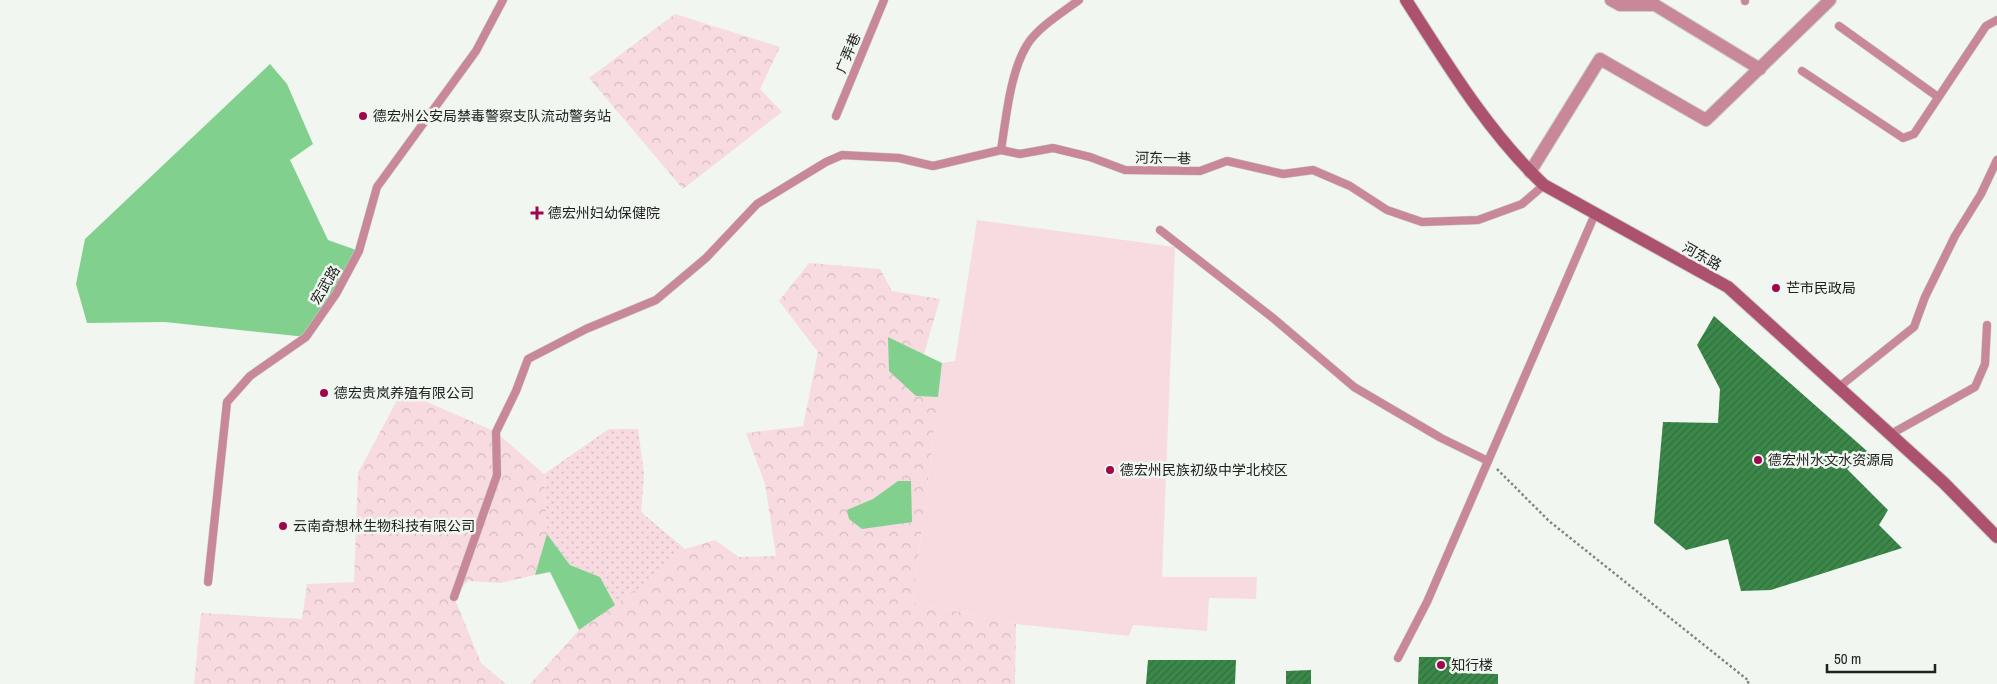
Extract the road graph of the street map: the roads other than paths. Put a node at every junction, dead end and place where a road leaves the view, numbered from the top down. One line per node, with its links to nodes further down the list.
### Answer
1 (503, 0): 24 (lane, 宏武路)
2 (884, 0): 12 (lane, 广弄巷)
3 (1079, 0): 13 (lane)
4 (1406, 0): 15 (main road, 河东路)
5 (1610, 0): 9 (street)
6 (1830, 0): 9 (street)
7 (1997, 20): 11 (lane)
8 (1838, 26): 11 (lane)
9 (1760, 69): 15 (street)
10 (1802, 70): 11 (lane)
11 (1938, 97)
12 (836, 116)
13 (1001, 150): 16 (lane, 河东一巷); 25 (lane, 河东一巷)
14 (1997, 160): 20 (lane)
15 (1530, 172): 16 (main road, 河东路)
16 (1544, 186): 17 (main road, 河东路)
17 (1596, 214): 20 (main road, 河东路); 22 (lane)
18 (1160, 230): 22 (lane)
19 (1987, 325): 21 (lane)
20 (1839, 387): 21 (main road, 河东路)
21 (1891, 434): 23 (main road, 河东路)
22 (1488, 461): 26 (lane)
23 (1997, 537)
24 (208, 582)
25 (454, 597)
26 (1398, 658)

